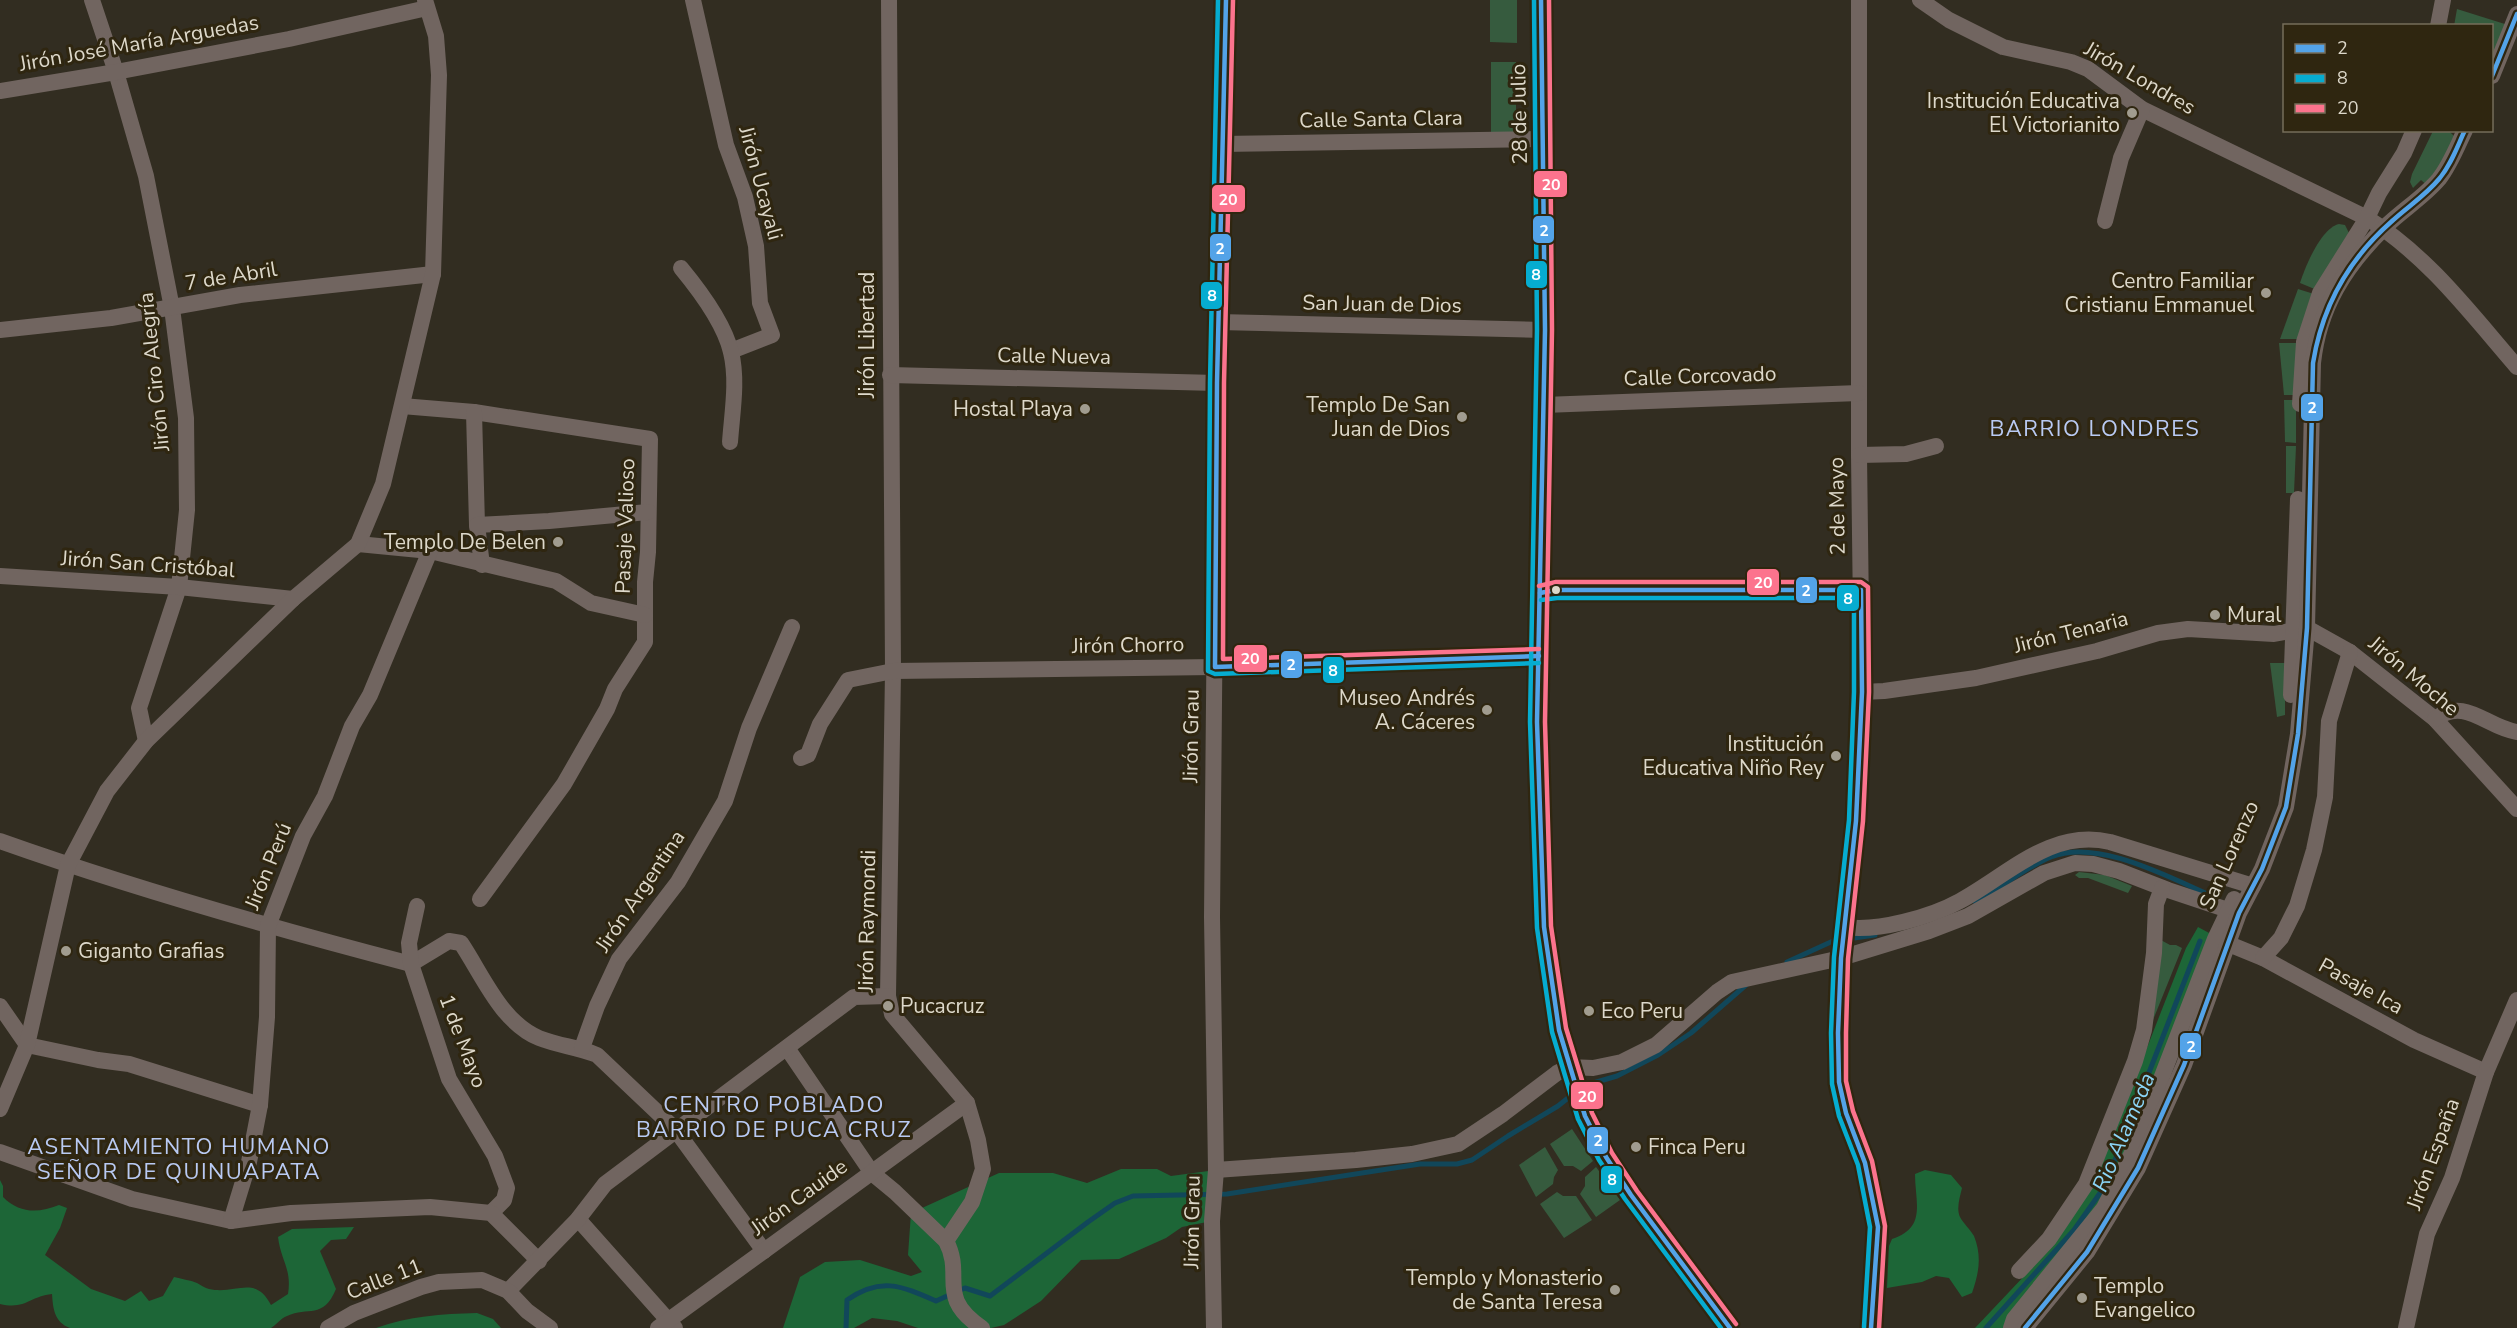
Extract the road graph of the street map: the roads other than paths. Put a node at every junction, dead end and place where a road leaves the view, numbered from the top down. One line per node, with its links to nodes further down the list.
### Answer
1 (92, 0): 12 (street, Jirón Ciro Alegría)
2 (693, 0): 29 (street, Jirón Ucayali)
3 (889, 0): 31 (street, Jirón Libertad)
4 (1226, 0): 19 (street, Jirón Grau)
5 (1541, 0): 18 (street, 28 de Julio)
6 (1859, 0): 33 (street, 2 de Mayo)
7 (1920, 0): 15 (street, Jirón Londres)
8 (2443, 0): 11 (street)
9 (426, 4): 12 (street, Jirón José María Arguedas); 24 (street)
10 (2517, 14): 13 (street)
11 (2438, 24)
12 (116, 72): 14 (street, Jirón José María Arguedas); 25 (street, Jirón Ciro Alegría)
13 (2493, 74)
14 (0, 91)
15 (2142, 109): 20 (street, Jirón Londres); 21 (street)
16 (2413, 132): 20 (street, San Lorenzo)
17 (2464, 132): 22 (street, San Lorenzo)
18 (1541, 139): 19 (street, Calle Santa Clara); 28 (street, 28 de Julio)
19 (1221, 144): 26 (street, Jirón Grau)
20 (2367, 218): 22 (street, Jirón Londres); 52 (street, San Lorenzo)
21 (2105, 221)
22 (2383, 229): 30 (street, Jirón Londres); 52 (street, San Lorenzo)
23 (681, 268): 29 (street)
24 (433, 274): 25 (street, 7 de Abril); 35 (street)
25 (172, 308): 27 (street, 7 de Abril); 46 (street, Jirón Ciro Alegría)
26 (1218, 322): 28 (street, San Juan de Dios); 32 (street, Jirón Grau)
27 (0, 330)
28 (1545, 330): 34 (street, 28 de Julio)
29 (731, 351): 37 (street)
30 (2517, 368)
31 (890, 375): 32 (street, Calle Nueva); 56 (street, Jirón Libertad)
32 (1217, 383): 55 (street, Jirón Grau)
33 (1859, 393): 34 (street, Calle Corcovado); 39 (street, 2 de Mayo)
34 (1544, 405): 48 (street, 28 de Julio)
35 (402, 406): 36 (street); 42 (street)
36 (474, 412): 40 (street, Pasaje Valioso); 41 (street)
37 (730, 442)
38 (1936, 446): 39 (street)
39 (1859, 455): 47 (street, 2 de Mayo)
40 (648, 512): 41 (street); 50 (street, Pasaje Valioso)
41 (477, 525): 44 (street)
42 (358, 544): 43 (street); 49 (street)
43 (430, 551): 44 (street); 70 (street, Jirón Perú)
44 (482, 565): 50 (street)
45 (0, 576): 46 (street, Jirón San Cristóbal)
46 (179, 587): 49 (street, Jirón San Cristóbal); 60 (street, Jirón Ciro Alegría)
47 (1861, 590): 48 (street); 57 (street, 2 de Mayo)
48 (1540, 593): 54 (street, 28 de Julio)
49 (292, 599): 60 (street)
50 (645, 615): 67 (street)
51 (792, 627): 79 (street, Jirón Argentina)
52 (2299, 629): 53 (street, Jirón Moche); 57 (street, Jirón Tenaria); 65 (street, San Lorenzo); 65 (street, San Lorenzo)
53 (2350, 652): 58 (street, Jirón Moche); 73 (street)
54 (1539, 656): 55 (street, Jirón Chorro); 81 (street, 28 de Julio)
55 (1215, 667): 56 (street, Jirón Chorro); 88 (street, Jirón Grau)
56 (893, 671): 61 (street, Jirón Chorro); 75 (street, Jirón Raymondi)
57 (1862, 692): 71 (street, 2 de Mayo)
58 (2435, 719): 59 (street); 62 (street, Jirón Moche)
59 (2517, 732)
60 (146, 741): 64 (street)
61 (801, 758)
62 (2517, 809)
63 (0, 841): 64 (street)
64 (68, 866): 70 (street); 78 (street)
65 (2248, 884): 69 (street, San Lorenzo); 71 (street)
66 (2162, 888): 69 (street); 71 (street); 96 (street)
67 (480, 899)
68 (417, 906): 74 (street, 1 de Mayo)
69 (2234, 912): 72 (street, San Lorenzo)
70 (268, 926): 74 (street); 84 (street, Jirón Perú)
71 (1844, 941): 81 (street); 104 (street, 2 de Mayo)
72 (2221, 941): 73 (street, Pasaje Ica); 105 (street, San Lorenzo); 106 (street, San Lorenzo)
73 (2263, 958): 82 (street, Pasaje Ica)
74 (411, 964): 79 (street); 90 (street, 1 de Mayo)
75 (888, 996): 80 (street); 83 (street, Jirón Raymondi)
76 (2517, 999): 82 (street, Jirón España)
77 (0, 1006): 78 (street)
78 (27, 1045): 84 (street); 85 (street)
79 (582, 1048): 86 (street)
80 (787, 1048): 86 (street); 89 (street)
81 (1570, 1069): 88 (street); 103 (street, 28 de Julio)
82 (2486, 1072): 107 (street, Jirón España)
83 (967, 1104): 89 (street, Jirón Cauide); 93 (street, Jirón Raymondi)
84 (260, 1105): 92 (street, Jirón Perú)
85 (0, 1109)
86 (675, 1129): 91 (street); 94 (street)
87 (0, 1152): 92 (street)
88 (1216, 1170): 102 (street, Jirón Grau)
89 (872, 1173): 93 (street); 94 (street, Jirón Cauide)
90 (491, 1213): 92 (street); 95 (street)
91 (578, 1219): 95 (street); 98 (street)
92 (231, 1221)
93 (948, 1246): 99 (street)
94 (764, 1251): 98 (street, Jirón Cauide)
95 (539, 1261): 97 (street)
96 (2019, 1271)
97 (508, 1291): 100 (street, Calle 11); 101 (street, Calle 11)
98 (667, 1325)
99 (981, 1327)
100 (328, 1328)
101 (550, 1328)
102 (1214, 1328)
103 (1730, 1328)
104 (1871, 1328)
105 (2011, 1328)
106 (2025, 1328)
107 (2406, 1328)

